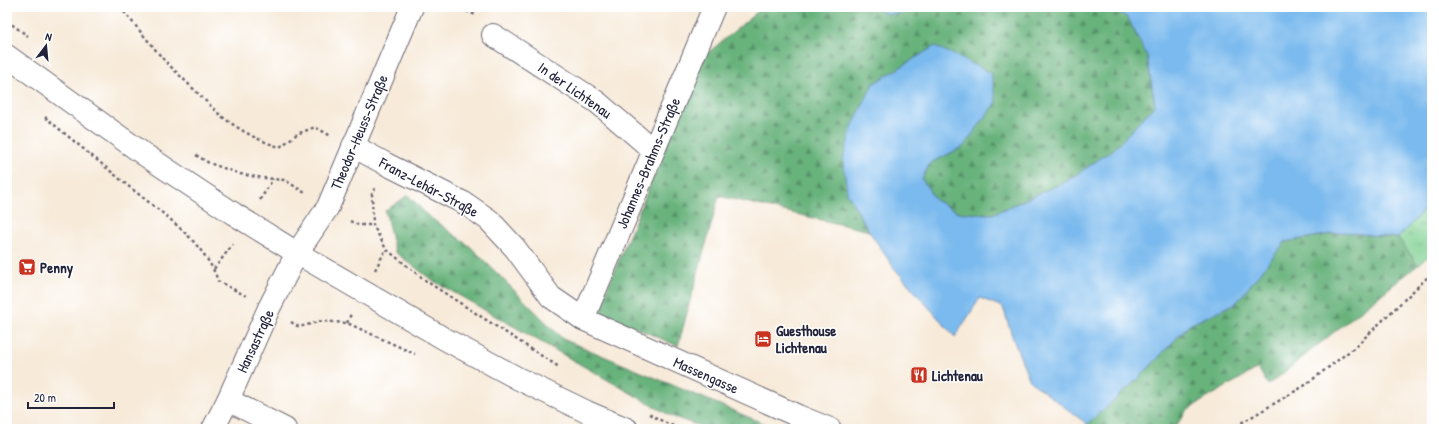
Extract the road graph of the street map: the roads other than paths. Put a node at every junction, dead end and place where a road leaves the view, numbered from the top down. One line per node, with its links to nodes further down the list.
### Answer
1 (412, 7): 5 (street, Theodor-Heuss-Straße)
2 (714, 7): 6 (street, Johannes-Brahms-Straße)
3 (493, 35): 6 (street, In der Lichtenau)
4 (7, 56): 7 (street)
5 (352, 147): 7 (street, Theodor-Heuss-Straße); 8 (street, Franz-Lehár-Straße)
6 (653, 150): 8 (street, Johannes-Brahms-Straße)
7 (298, 253): 9 (street, Hansastraße); 12 (street)
8 (583, 319): 13 (street, Massengasse)
9 (228, 400): 10 (street, Hansastraße); 11 (street)
10 (213, 429)
11 (285, 429)
12 (627, 429)
13 (830, 429)

